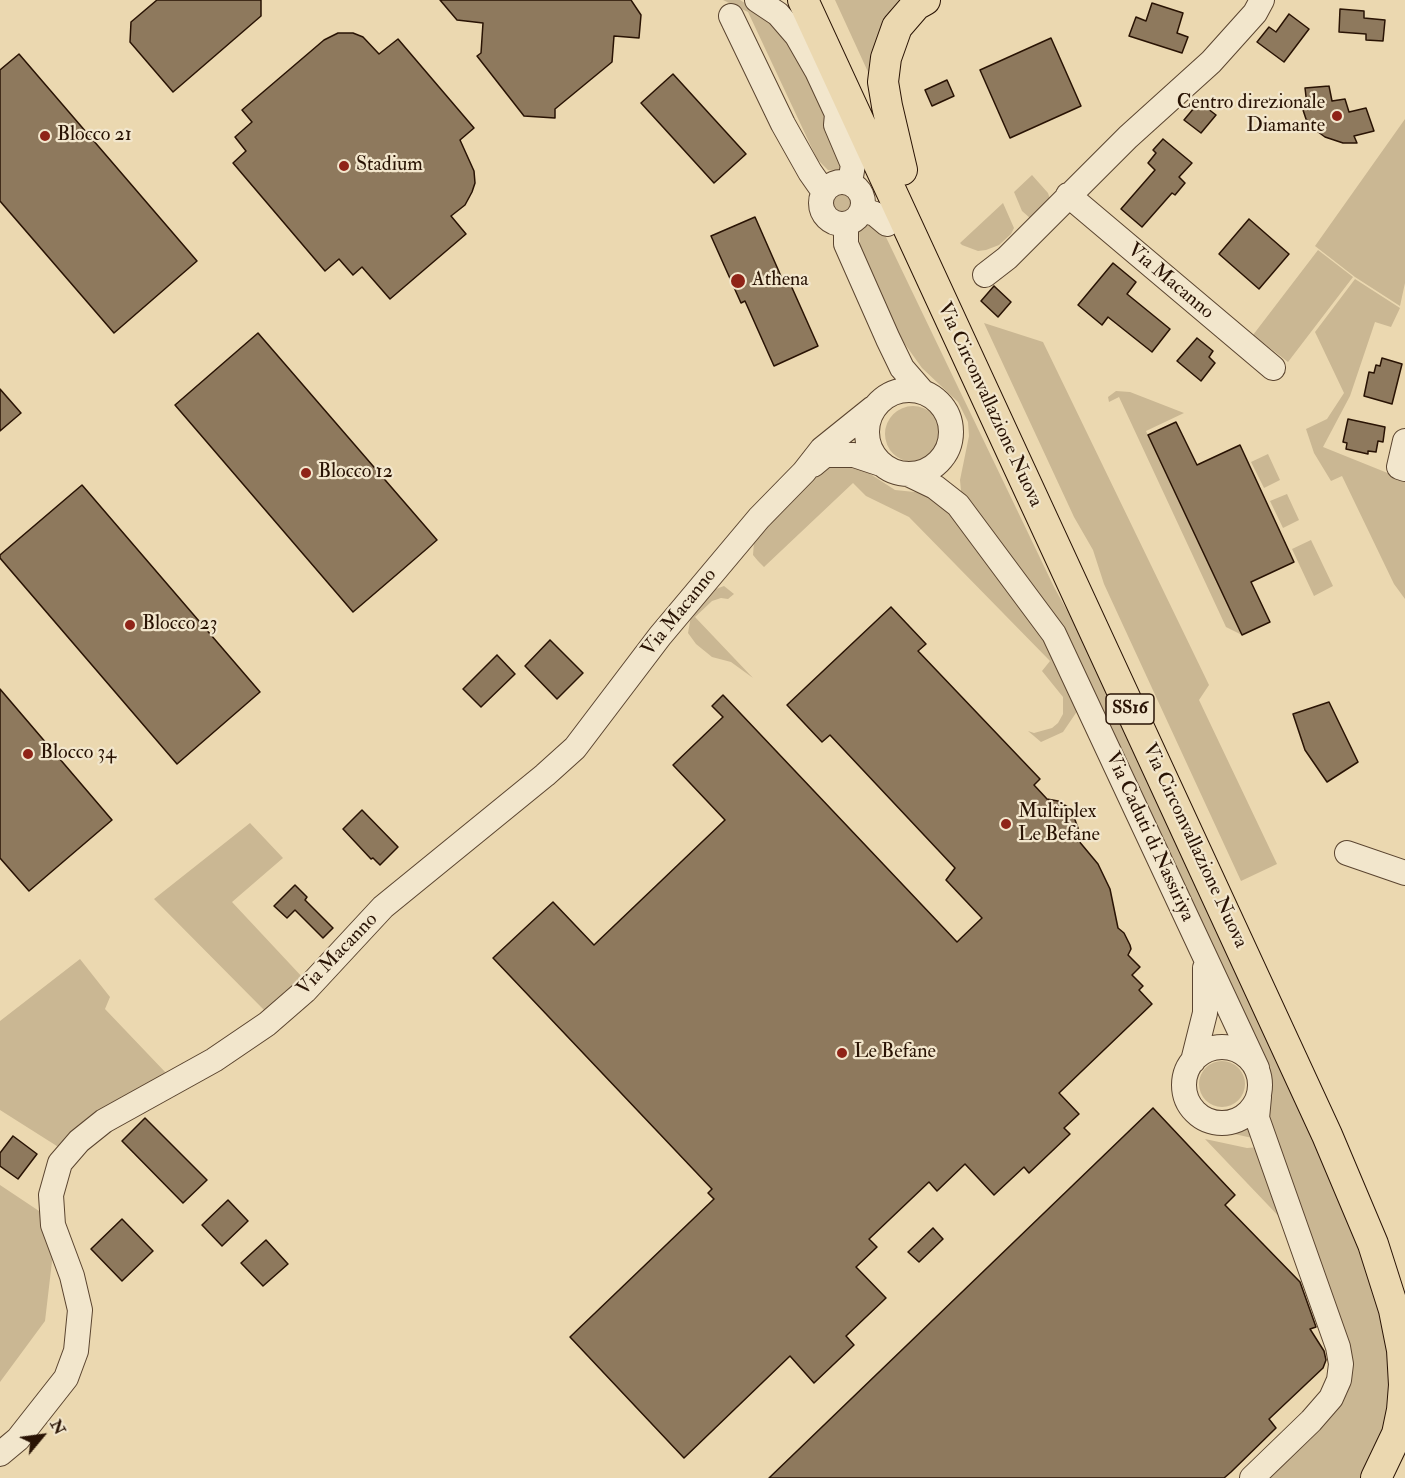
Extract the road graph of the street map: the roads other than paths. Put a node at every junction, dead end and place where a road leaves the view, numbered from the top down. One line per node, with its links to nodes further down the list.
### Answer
1 (757, 0): 9 (street)
2 (802, 0): 27 (main road, Via Circonvallazione Nuova / SS16)
3 (823, 0): 10 (main road, Via Circonvallazione Nuova / SS16)
4 (925, 0): 10 (main road)
5 (1242, 0): 8 (street)
6 (1262, 0): 8 (street)
7 (731, 16): 12 (street)
8 (1239, 31): 13 (street)
9 (837, 114): 11 (street); 14 (main road)
10 (902, 170): 34 (main road, Via Circonvallazione Nuova / SS16)
11 (850, 182): 12 (street); 14 (street)
12 (824, 192): 14 (street)
13 (1068, 195): 15 (street); 17 (street, Via Macanno)
14 (865, 219): 16 (street); 27 (main road)
15 (985, 275)
16 (888, 339): 18 (street); 19 (street)
17 (1273, 368)
18 (922, 391): 19 (street, Via Macanno); 21 (street)
19 (878, 403): 22 (street); 24 (street, Via Macanno)
20 (1405, 441): 23 (street)
21 (946, 454): 25 (street); 26 (street, Via Caduti di Nassiriya)
22 (881, 464): 24 (street, Via Macanno); 25 (street, Via Macanno)
23 (1405, 470)
24 (804, 472): 35 (street, Via Macanno)
25 (910, 475): 26 (street, Via Caduti di Nassiriya)
26 (958, 505): 30 (street, Via Caduti di Nassiriya)
27 (1058, 552): 37 (main road, Via Circonvallazione Nuova / SS16)
28 (1347, 853): 29 (street)
29 (1405, 873)
30 (1205, 959): 31 (street, Via Caduti di Nassiriya); 32 (street, Via Caduti di Nassiriya)
31 (1193, 1061): 32 (street); 33 (street, Via Caduti di Nassiriya)
32 (1257, 1068): 33 (street, Via Caduti di Nassiriya)
33 (1259, 1097): 36 (street, Via Caduti di Nassiriya)
34 (1405, 1275)
35 (0, 1454)
36 (1252, 1478)
37 (1376, 1478)

